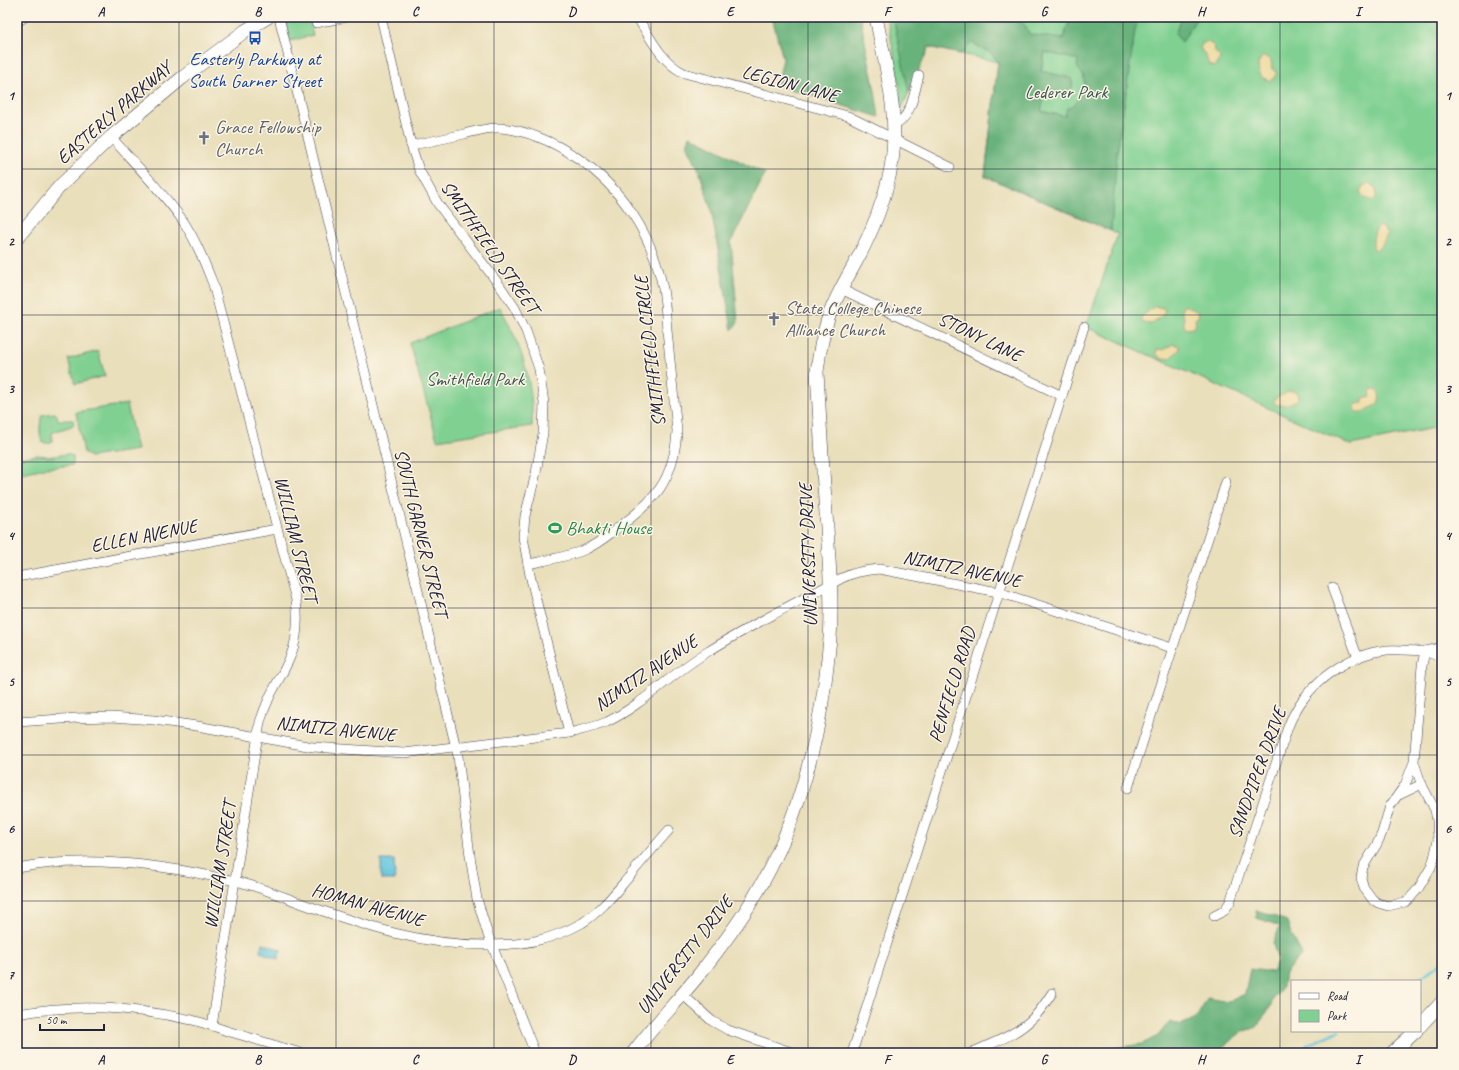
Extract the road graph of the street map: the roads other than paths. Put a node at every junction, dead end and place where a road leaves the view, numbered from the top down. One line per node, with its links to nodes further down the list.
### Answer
1 (25, 17): 8 (street)
2 (268, 17): 12 (main road, EASTERLY PARKWAY)
3 (279, 17): 35 (street, SOUTH GARNER STREET)
4 (347, 17): 9 (street)
5 (381, 17): 14 (street, SMITHFIELD STREET)
6 (638, 17): 13 (street, LEGION LANE)
7 (876, 17): 11 (main road, UNIVERSITY DRIVE)
8 (17, 22)
9 (316, 23)
10 (919, 75): 11 (street)
11 (894, 126): 13 (main road, UNIVERSITY DRIVE)
12 (111, 137): 16 (main road, EASTERLY PARKWAY); 21 (street, WILLIAM STREET)
13 (894, 140): 15 (street, LEGION LANE); 17 (main road, UNIVERSITY DRIVE)
14 (411, 145): 22 (street, SMITHFIELD STREET); 22 (street, SMITHFIELD CIRCLE)
15 (950, 167)
16 (17, 238)
17 (841, 289): 19 (street, STONY LANE); 24 (main road, UNIVERSITY DRIVE)
18 (1084, 327): 19 (street, PENFIELD ROAD)
19 (1062, 396): 26 (street, PENFIELD ROAD)
20 (1226, 482): 28 (street)
21 (276, 529): 23 (street, ELLEN AVENUE); 34 (street, WILLIAM STREET)
22 (528, 564): 33 (street, SMITHFIELD STREET)
23 (17, 578)
24 (830, 584): 26 (street, NIMITZ AVENUE); 33 (street, NIMITZ AVENUE); 46 (main road, UNIVERSITY DRIVE)
25 (1332, 588): 30 (street)
26 (998, 592): 28 (street, NIMITZ AVENUE); 56 (street, PENFIELD ROAD)
27 (1442, 647): 29 (street, SANDPIPER DRIVE)
28 (1172, 648): 38 (street)
29 (1425, 651): 30 (street, SANDPIPER DRIVE); 31 (street, SANDPIPER DRIVE); 36 (street)
30 (1358, 658): 43 (street, SANDPIPER DRIVE)
31 (1442, 658)
32 (17, 722): 34 (street, NIMITZ AVENUE)
33 (569, 733): 35 (street, NIMITZ AVENUE)
34 (258, 737): 35 (street, NIMITZ AVENUE); 42 (street, WILLIAM STREET)
35 (455, 747): 44 (street, SOUTH GARNER STREET)
36 (1414, 762): 37 (street); 39 (street)
37 (1422, 784): 39 (street); 39 (street)
38 (1128, 788)
39 (1398, 795)
40 (669, 830): 44 (street, HOMAN AVENUE)
41 (17, 868): 42 (street, HOMAN AVENUE)
42 (235, 881): 44 (street, HOMAN AVENUE); 50 (street, WILLIAM STREET)
43 (1214, 916)
44 (493, 945): 53 (street, SOUTH GARNER STREET)
45 (1052, 993): 57 (street)
46 (682, 994): 54 (main road, UNIVERSITY DRIVE); 55 (street)
47 (1442, 1002): 49 (main road)
48 (17, 1014): 50 (street)
49 (1421, 1025)
50 (212, 1026): 52 (street)
51 (1415, 1032): 58 (main road)
52 (300, 1053)
53 (535, 1053)
54 (632, 1053)
55 (794, 1053)
56 (852, 1053)
57 (970, 1053)
58 (1392, 1053)

